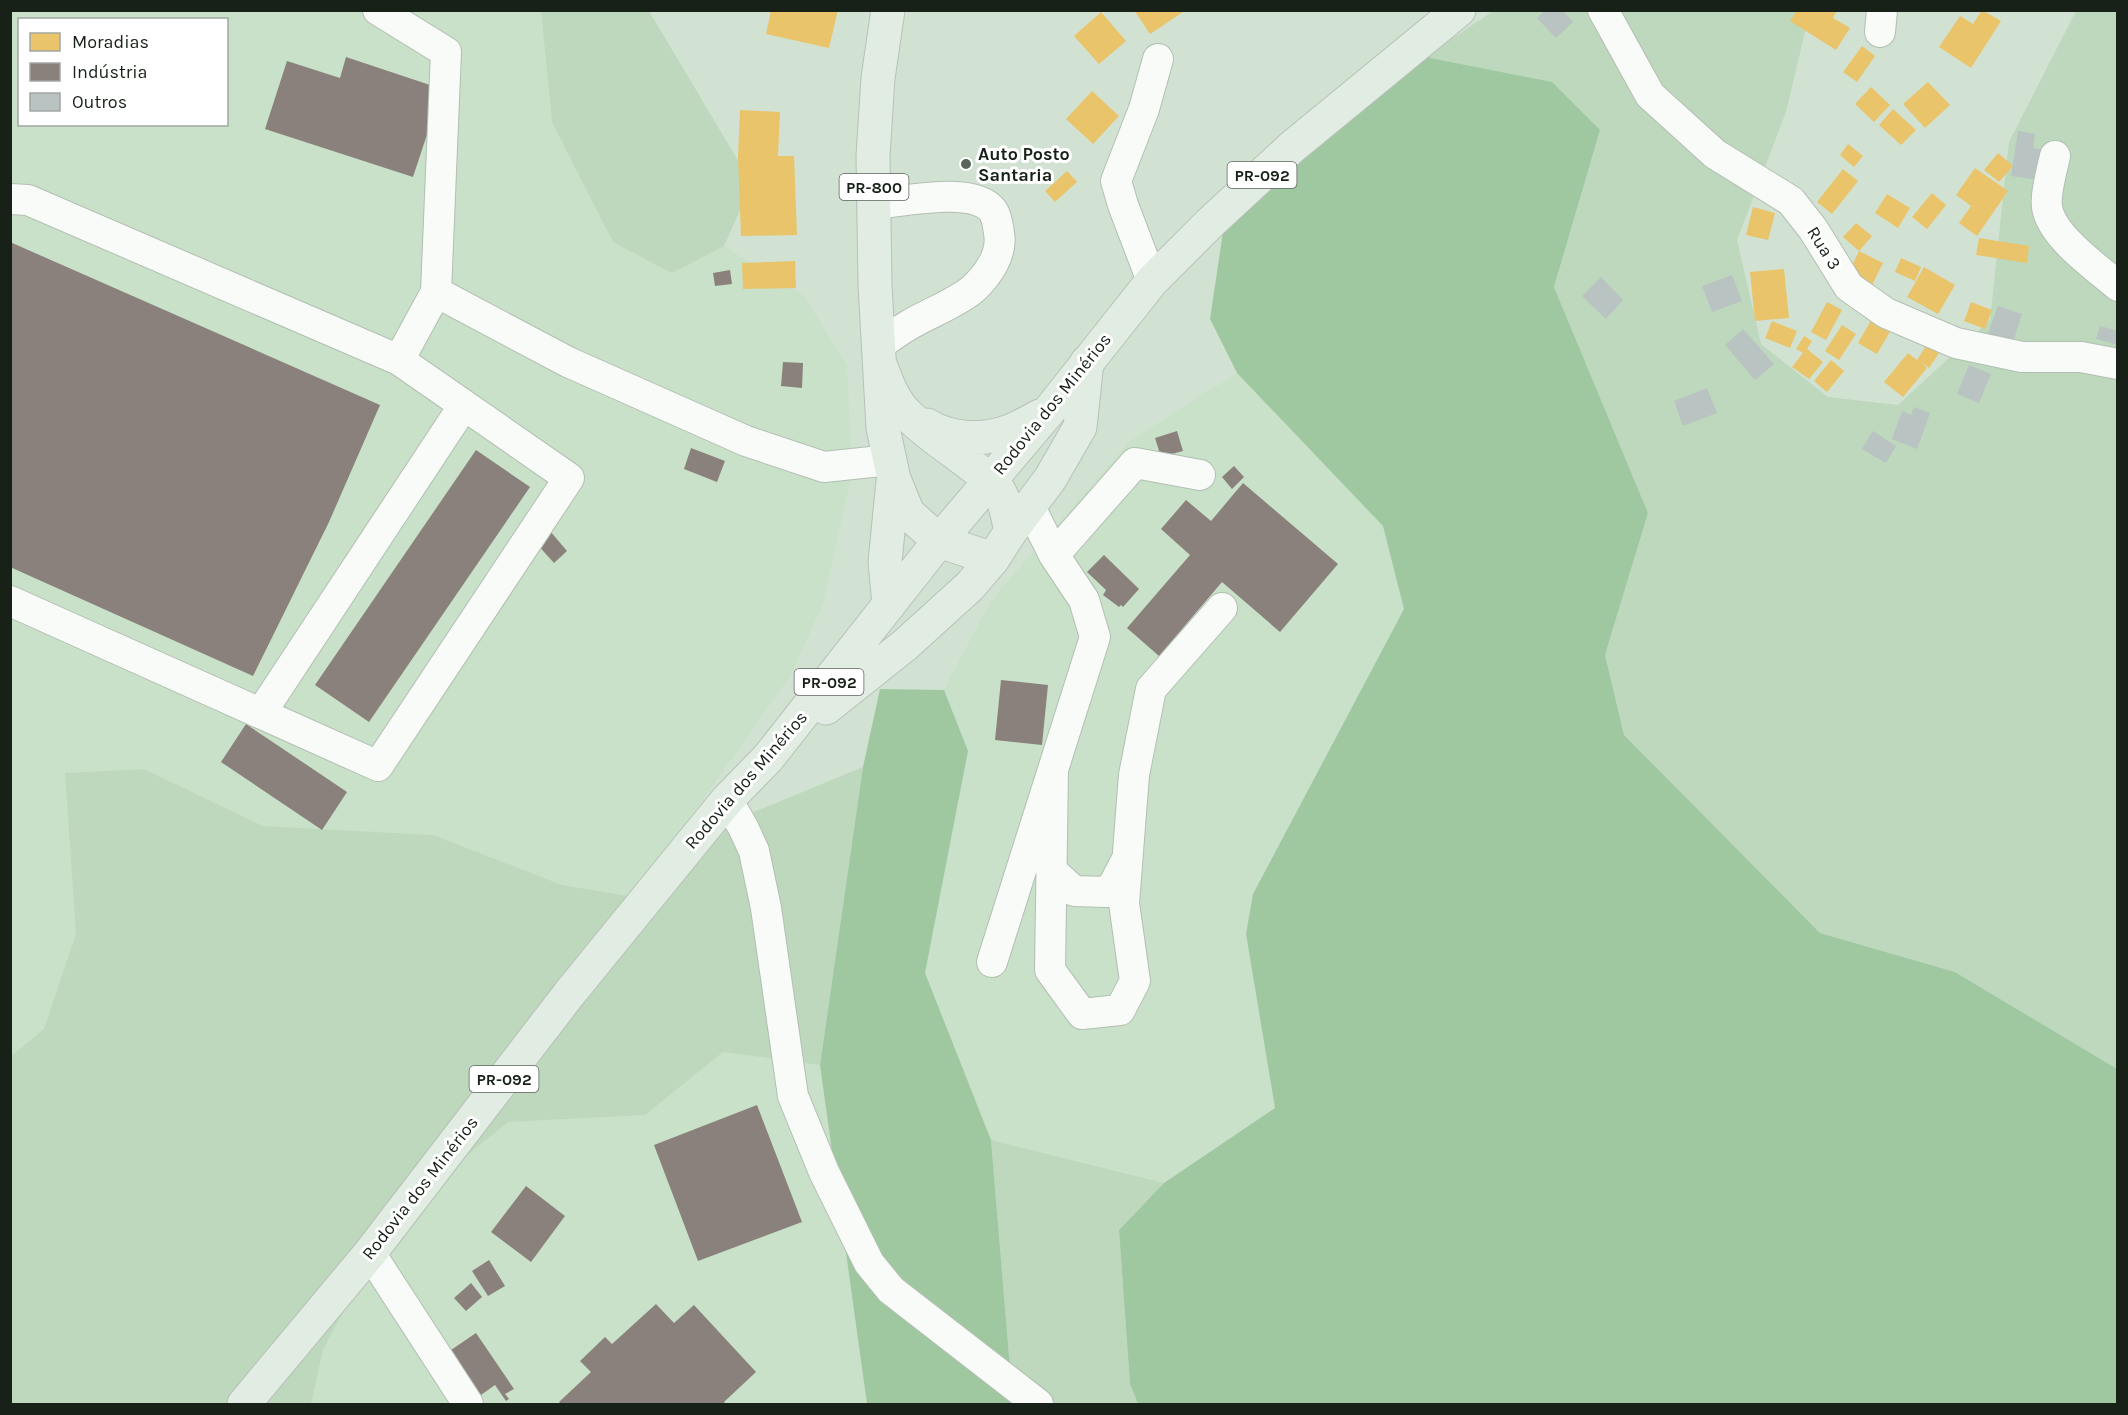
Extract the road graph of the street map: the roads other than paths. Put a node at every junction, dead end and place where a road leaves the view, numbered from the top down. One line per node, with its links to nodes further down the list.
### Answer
1 (378, 10): 11 (street)
2 (888, 10): 8 (main road, PR-800)
3 (1459, 10): 9 (main road, Rodovia dos Minérios / PR-092)
4 (1603, 10): 15 (street, Rua 3)
5 (1158, 59): 9 (street)
6 (2055, 156): 10 (street)
7 (10, 199): 13 (street)
8 (874, 204): 12 (main road, PR-800); 12 (street)
9 (1152, 281): 14 (main road, Rodovia dos Minérios / PR-092)
10 (2118, 286)
11 (436, 292): 13 (street); 19 (street)
12 (879, 354): 18 (main road, PR-800); 19 (main road, PR-800)
13 (399, 360): 16 (street)
14 (1086, 362): 17 (main road, Rodovia dos Minérios / PR-092); 22 (main road)
15 (2118, 364)
16 (464, 405): 29 (street); 29 (street)
17 (1049, 411): 18 (main road); 21 (main road, Rodovia dos Minérios / PR-092)
18 (905, 412): 21 (main road, PR-800)
19 (892, 470): 23 (main road, PR-800); 27 (main road)
20 (1200, 475): 24 (street)
21 (989, 481): 22 (main road); 23 (main road, Rodovia dos Minérios / PR-092)
22 (1020, 519): 24 (street); 25 (main road)
23 (939, 541): 25 (main road); 27 (main road, Rodovia dos Minérios / PR-092)
24 (1054, 555): 31 (street)
25 (993, 559): 30 (main road)
26 (10, 601): 29 (street)
27 (889, 606): 30 (main road, Rodovia dos Minérios / PR-092)
28 (1222, 608): 33 (street)
29 (261, 713)
30 (768, 758): 32 (main road, Rodovia dos Minérios / PR-092)
31 (1053, 771): 34 (street); 35 (street)
32 (727, 800): 36 (main road, Rodovia dos Minérios / PR-092); 39 (street)
33 (1128, 858): 34 (street); 34 (street)
34 (1051, 870)
35 (992, 962)
36 (370, 1253): 37 (main road, Rodovia dos Minérios / PR-092); 38 (street)
37 (244, 1404)
38 (468, 1404)
39 (1038, 1404)

